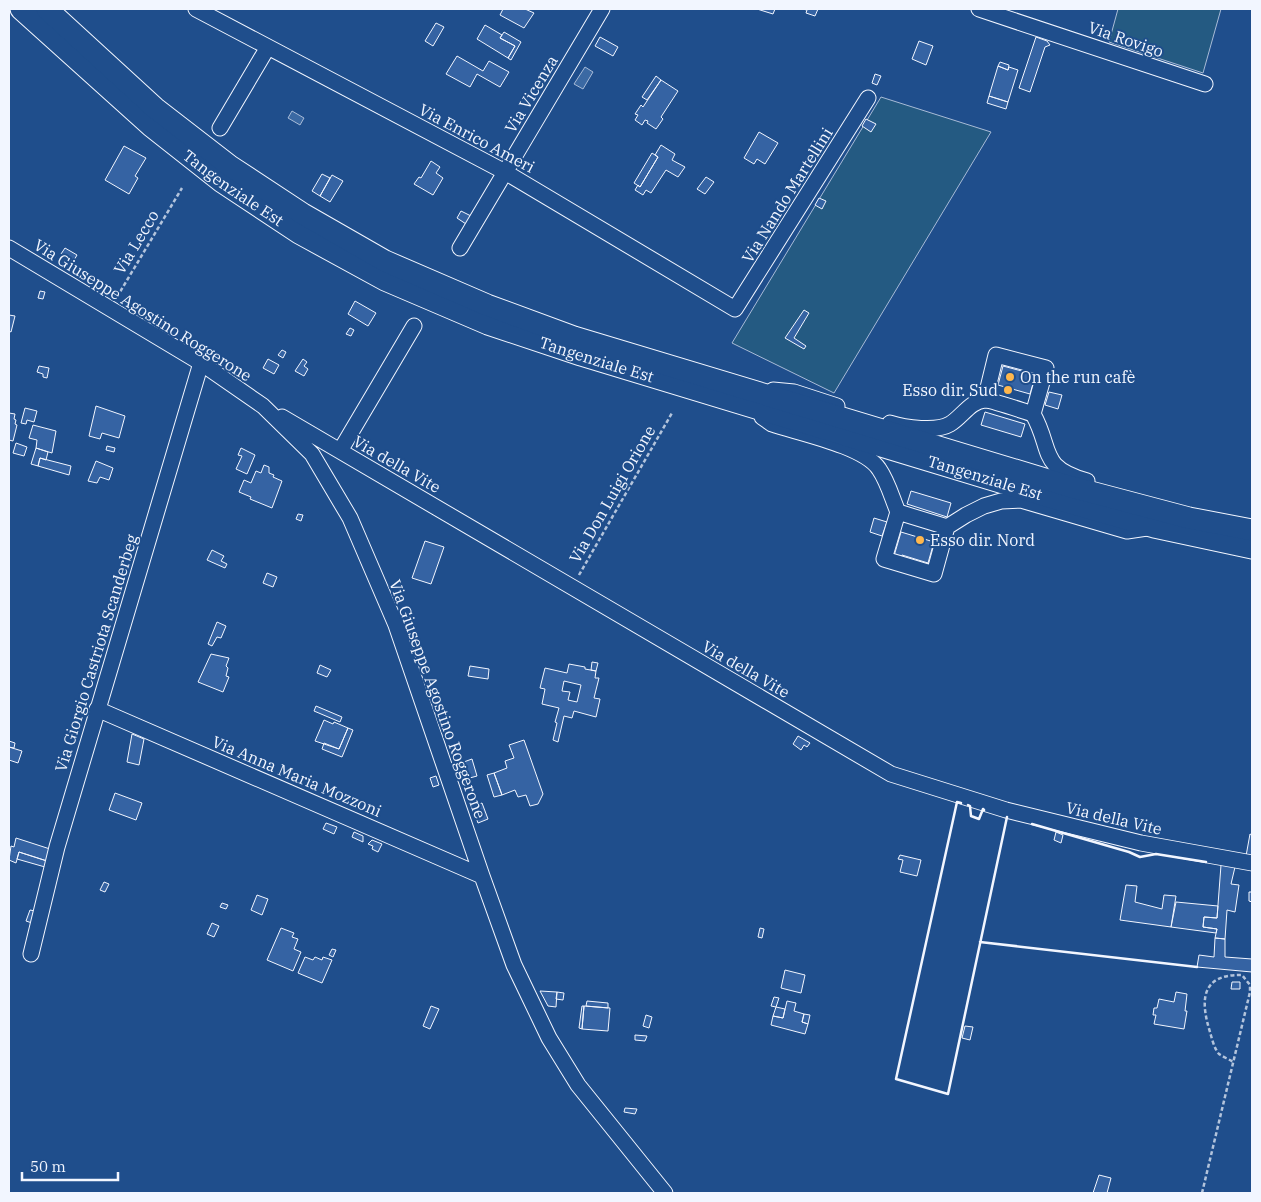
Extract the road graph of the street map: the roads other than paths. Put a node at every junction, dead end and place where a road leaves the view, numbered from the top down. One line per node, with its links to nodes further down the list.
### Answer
1 (20, 9): 16 (highway, Tangenziale Est)
2 (196, 9): 6 (street, Via Enrico Ameri)
3 (602, 9): 10 (street, Via Vicenza)
4 (979, 9): 7 (street, Via Rovigo)
5 (50, 11): 16 (highway, Tangenziale Est)
6 (268, 46): 9 (street); 10 (street, Via Enrico Ameri)
7 (1205, 84)
8 (868, 98): 13 (street, Via Nando Martellini)
9 (220, 128)
10 (506, 172): 12 (street, Via Vicenza); 13 (street, Via Enrico Ameri)
11 (9, 248): 15 (street, Via Giuseppe Agostino Roggerone)
12 (460, 248)
13 (735, 309)
14 (414, 326): 20 (street)
15 (201, 363): 18 (street, Via Giuseppe Agostino Roggerone); 27 (street, Via Giorgio Castriota Scanderbeg)
16 (746, 397): 17 (street); 21 (street); 22 (highway, Tangenziale Est); 24 (highway, Tangenziale Est)
17 (985, 400): 19 (street); 19 (street)
18 (263, 406): 20 (street, Via della Vite); 29 (street, Via Giuseppe Agostino Roggerone)
19 (1033, 414): 22 (street)
20 (340, 451): 28 (street, Via della Vite)
21 (898, 512): 23 (street); 23 (street)
22 (1188, 518): 25 (highway, Tangenziale Est)
23 (947, 527): 24 (street)
24 (1154, 527): 26 (highway, Tangenziale Est)
25 (1252, 530)
26 (1252, 548)
27 (97, 709): 29 (street, Via Anna Maria Mozzoni); 30 (street, Via Giorgio Castriota Scanderbeg)
28 (1252, 863)
29 (482, 876): 31 (street, Via Giuseppe Agostino Roggerone)
30 (31, 954)
31 (665, 1193)

